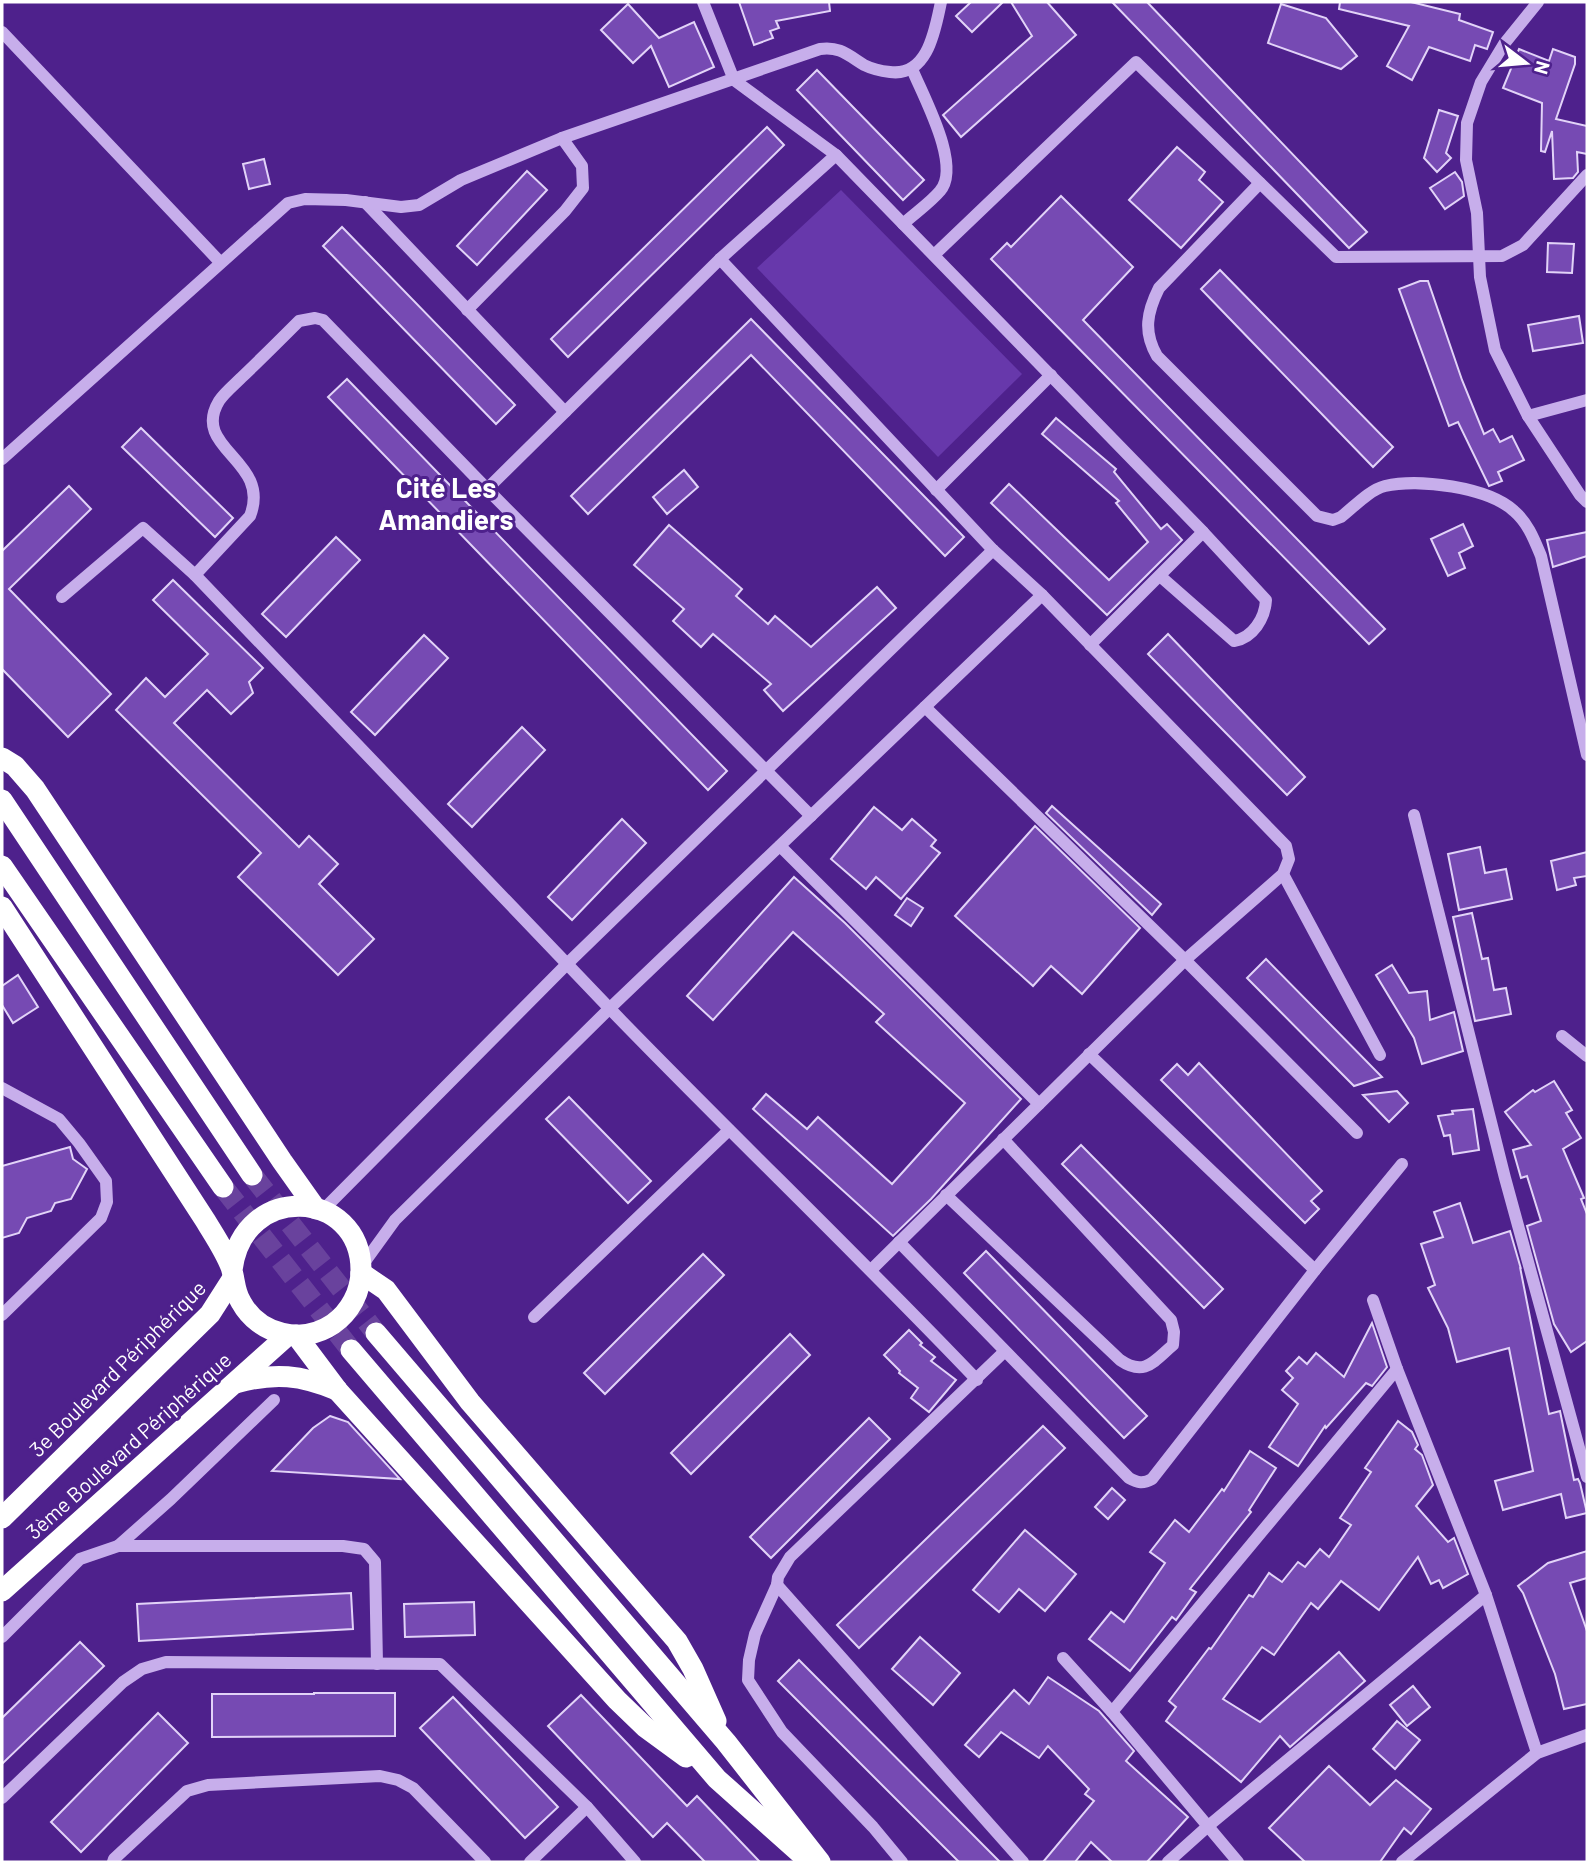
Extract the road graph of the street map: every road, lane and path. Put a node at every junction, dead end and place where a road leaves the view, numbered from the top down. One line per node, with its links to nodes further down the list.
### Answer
1 (703, 2): 6 (street)
2 (941, 2): 5 (street)
3 (1538, 2): 14 (street)
4 (2, 32): 16 (street)
5 (912, 69): 6 (street); 12 (street)
6 (734, 80): 7 (street); 8 (street)
7 (562, 138): 11 (street); 17 (street)
8 (836, 155): 12 (street); 15 (street)
9 (1587, 175): 14 (street)
10 (1260, 183): 13 (street); 14 (street); 34 (street)
11 (365, 202): 16 (street); 17 (street)
12 (903, 224): 13 (street)
13 (934, 255): 18 (street)
14 (1479, 256): 21 (street)
15 (720, 259): 20 (street); 24 (street)
16 (220, 262): 22 (street)
17 (467, 310): 20 (street)
18 (1051, 375): 24 (street); 26 (street)
19 (1587, 400): 21 (street)
20 (565, 412): 23 (street)
21 (1528, 416): 25 (street)
22 (2, 459)
23 (487, 489): 28 (street); 36 (street)
24 (936, 490): 27 (street)
25 (1587, 502)
26 (1203, 532): 29 (street); 29 (street)
27 (993, 550): 30 (street); 36 (street)
28 (195, 575): 31 (street); 45 (street)
29 (1160, 576): 32 (street)
30 (1042, 595): 32 (street); 33 (street)
31 (62, 597)
32 (1090, 645): 42 (street)
33 (925, 706): 39 (street); 44 (street)
34 (1587, 755)
35 (2, 758): 60 (highway)
36 (765, 771): 39 (street); 45 (street)
37 (2, 800): 57 (highway)
38 (1414, 815): 80 (street)
39 (811, 816): 40 (street)
40 (780, 846): 46 (street); 52 (street)
41 (2, 866): 58 (highway)
42 (1283, 874): 44 (street); 49 (street)
43 (2, 907): 61 (highway)
44 (1185, 960): 48 (street); 54 (street)
45 (568, 963): 46 (street); 60 (street)
46 (610, 1009): 53 (street); 64 (street)
47 (1562, 1036): 50 (street)
48 (1089, 1054): 52 (street); 65 (street)
49 (1380, 1055)
50 (1587, 1056)
51 (2, 1088): 69 (street)
52 (1039, 1104): 55 (street)
53 (729, 1130): 63 (street); 70 (street)
54 (1357, 1133)
55 (1003, 1139): 59 (street); 59 (street)
56 (1402, 1164): 65 (street)
57 (252, 1175)
58 (223, 1187)
59 (946, 1195): 62 (street)
60 (319, 1210): 64 (highway); 66 (highway)
61 (205, 1220): 66 (highway); 68 (highway)
62 (899, 1242): 63 (street); 74 (street)
63 (872, 1269): 76 (street)
64 (361, 1270): 72 (highway); 91 (highway)
65 (1315, 1270): 74 (street)
66 (232, 1274): 68 (highway, 3e Boulevard Périphérique); 72 (highway)
67 (1373, 1300): 75 (street)
68 (210, 1314): 81 (highway, 3e Boulevard Périphérique)
69 (2, 1315)
70 (534, 1317)
71 (376, 1332): 91 (highway)
72 (292, 1335): 77 (highway, 3ème Boulevard Périphérique); 78 (highway)
73 (351, 1350): 93 (highway)
74 (1004, 1352): 76 (street)
75 (1397, 1368): 85 (street); 89 (street)
76 (977, 1380): 83 (street)
77 (231, 1385): 78 (highway); 84 (highway, 3ème Boulevard Périphérique)
78 (338, 1391): 93 (highway)
79 (274, 1400): 82 (street)
80 (1587, 1477)
81 (2, 1518)
82 (118, 1546): 86 (street); 88 (street)
83 (777, 1585): 103 (street); 104 (street)
84 (2, 1591)
85 (1486, 1595): 92 (street); 96 (street)
86 (2, 1637)
87 (1062, 1658): 89 (street)
88 (377, 1664): 94 (street); 95 (street)
89 (1112, 1712): 96 (street)
90 (1587, 1735): 92 (street)
91 (726, 1742): 102 (highway)
92 (1538, 1753): 107 (street)
93 (717, 1779): 101 (highway)
94 (2, 1798)
95 (587, 1807): 99 (street); 100 (street)
96 (1207, 1827): 105 (street); 106 (street)
97 (113, 1862): 98 (street)
98 (485, 1862)
99 (530, 1862)
100 (635, 1862)
101 (810, 1862)
102 (820, 1862)
103 (902, 1862)
104 (1023, 1862)
105 (1168, 1862)
106 (1238, 1862)
107 (1402, 1862)

